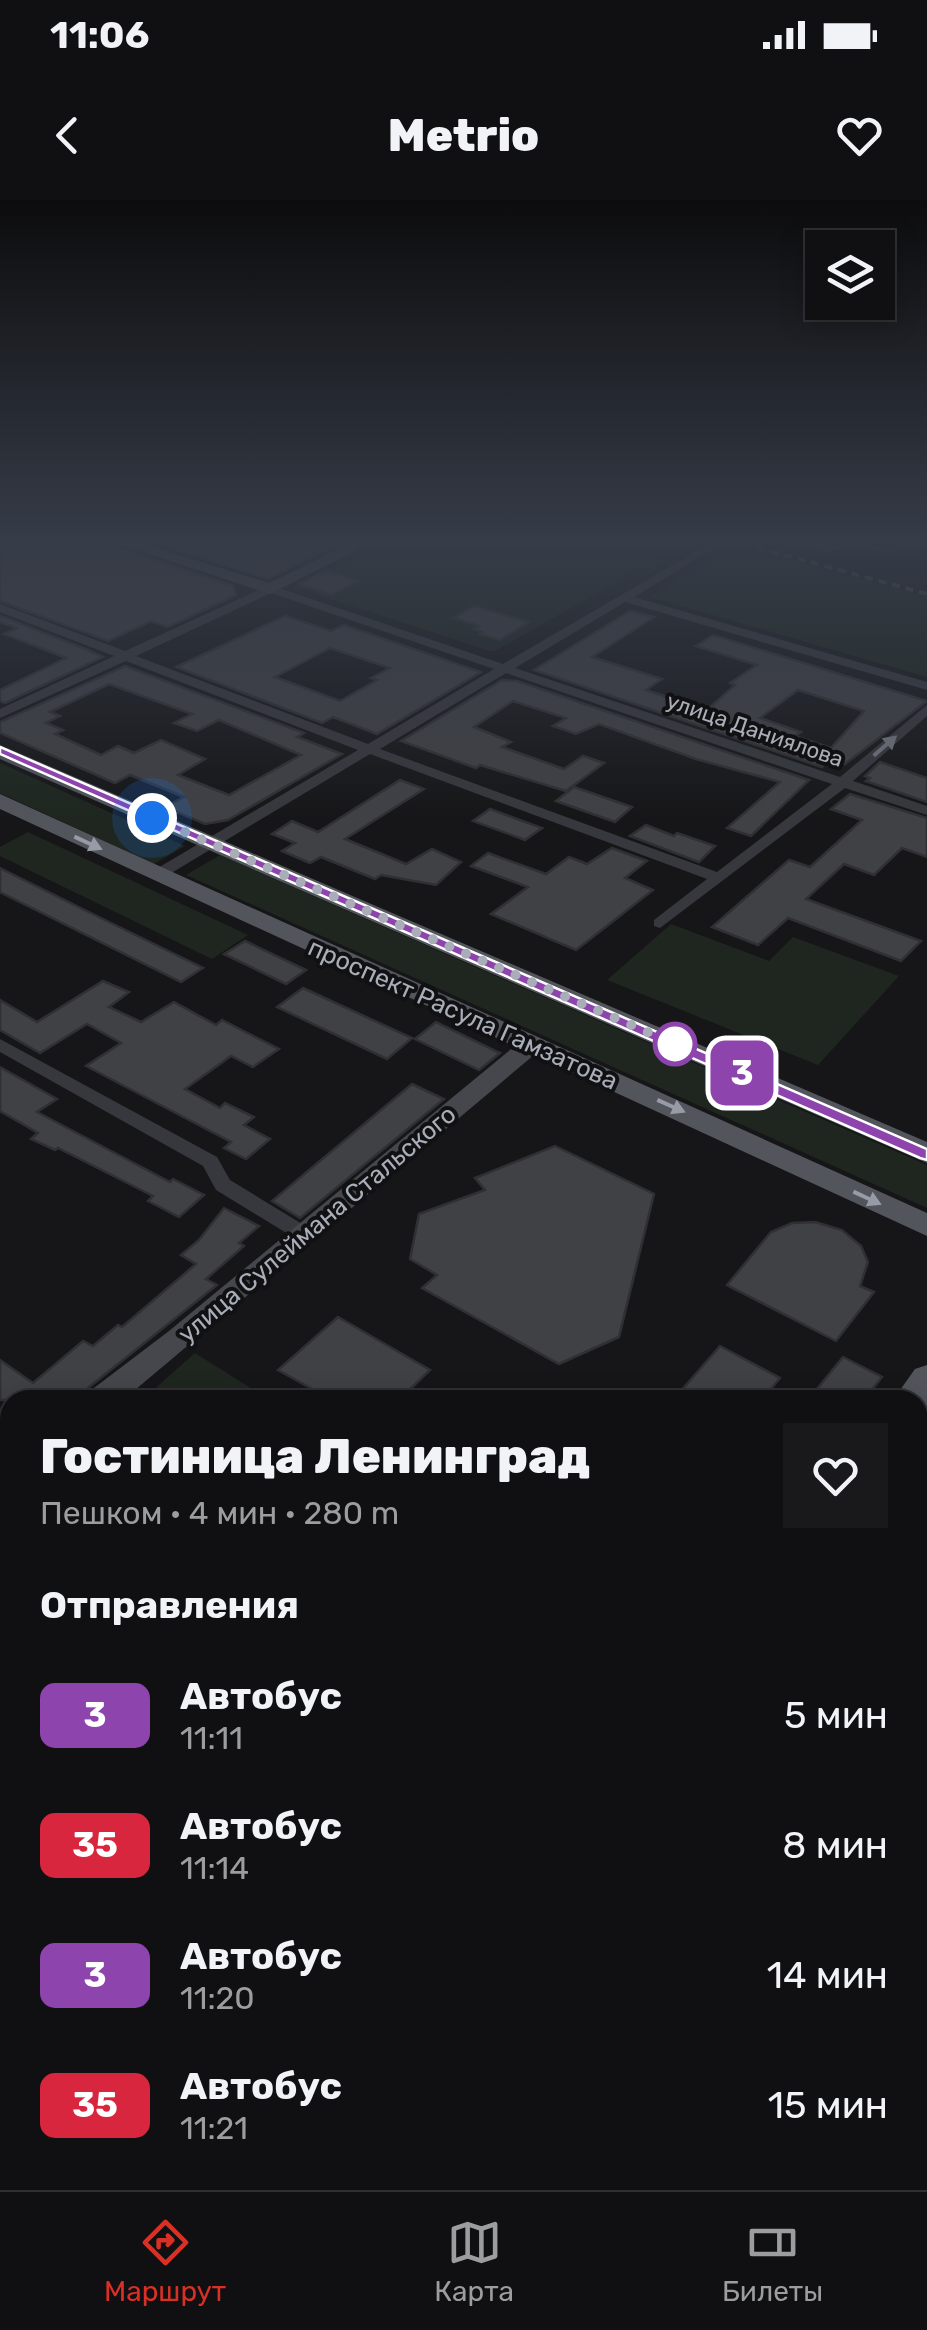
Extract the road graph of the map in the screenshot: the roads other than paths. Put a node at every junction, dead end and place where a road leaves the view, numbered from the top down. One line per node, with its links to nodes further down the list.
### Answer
1 (67, 633): 6 (street)
2 (178, 633): 6 (street)
3 (401, 633): 7 (street, улица Даниялова)
4 (568, 633): 7 (street)
5 (745, 633): 8 (street)
6 (130, 656): 10 (street); 11 (street)
7 (508, 669): 11 (street); 13 (street, улица Даниялова)
8 (927, 686)
9 (927, 710): 13 (street, one-way to 9)
10 (0, 714)
11 (374, 750): 16 (street); 18 (street)
12 (0, 751): 16 (main road)
13 (842, 784): 15 (street, улица Даниялова); 18 (street)
14 (0, 801): 17 (main road, проспект Расула Гамзатова, one-way to 17)
15 (927, 811)
16 (212, 844): 17 (street); 22 (main road)
17 (157, 876): 21 (main road, проспект Расула Гамзатова)
18 (719, 878): 19 (street)
19 (660, 923)
20 (0, 1045): 24 (street)
21 (532, 1045): 23 (main road, проспект Расула Гамзатова, one-way to 23); 24 (main road, улица Сулеймана Стальского); 25 (main road, улица Сулеймана Стальского)
22 (927, 1153)
23 (927, 1226)
24 (305, 1234): 26 (main road, улица Сулеймана Стальского)
25 (116, 1390)
26 (116, 1390)

